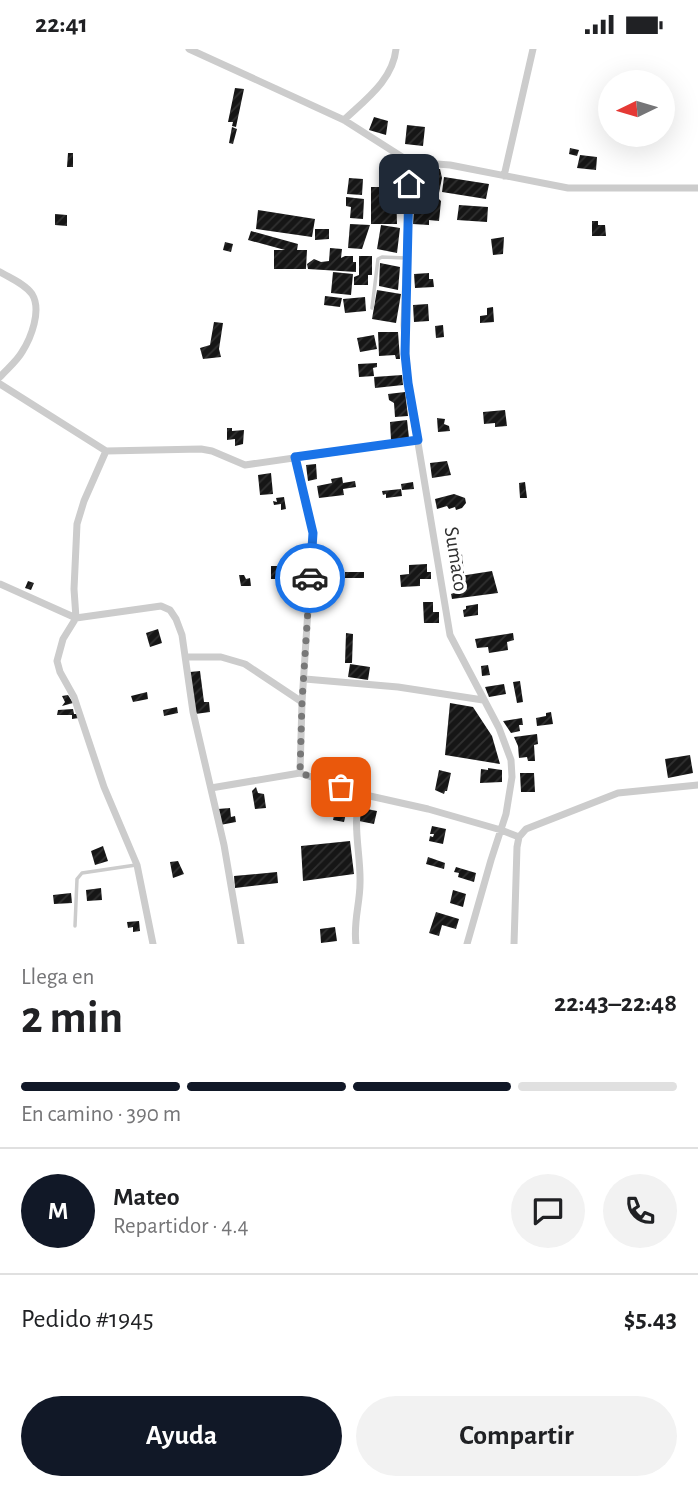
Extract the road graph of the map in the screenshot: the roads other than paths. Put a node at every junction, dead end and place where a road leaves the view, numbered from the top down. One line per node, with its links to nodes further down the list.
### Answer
1 (189, 49): 4 (street)
2 (396, 49): 4 (street)
3 (533, 49): 6 (street)
4 (344, 120): 5 (street)
5 (410, 162): 6 (street); 8 (street, Sumaco)
6 (504, 176): 7 (street)
7 (698, 188)
8 (407, 258): 10 (lane); 13 (street, Sumaco)
9 (0, 272): 11 (street)
10 (372, 308)
11 (0, 377)
12 (0, 384): 14 (street)
13 (418, 440): 15 (street); 20 (street, Sumaco)
14 (106, 451): 15 (street); 17 (street)
15 (295, 457): 19 (street)
16 (0, 585): 17 (street)
17 (76, 618): 18 (street); 28 (street)
18 (186, 657): 21 (street); 24 (street)
19 (305, 679): 20 (street); 21 (street)
20 (483, 701): 26 (street, Sumaco)
21 (302, 702): 22 (street)
22 (300, 773): 24 (street); 25 (street)
23 (698, 785): 27 (street)
24 (211, 788): 31 (street)
25 (361, 794): 26 (street); 32 (street)
26 (501, 830): 27 (street); 33 (street, Sumaco)
27 (519, 837): 34 (street)
28 (138, 865): 29 (lane); 30 (street)
29 (75, 926)
30 (153, 944)
31 (241, 944)
32 (356, 944)
33 (467, 944)
34 (514, 944)

